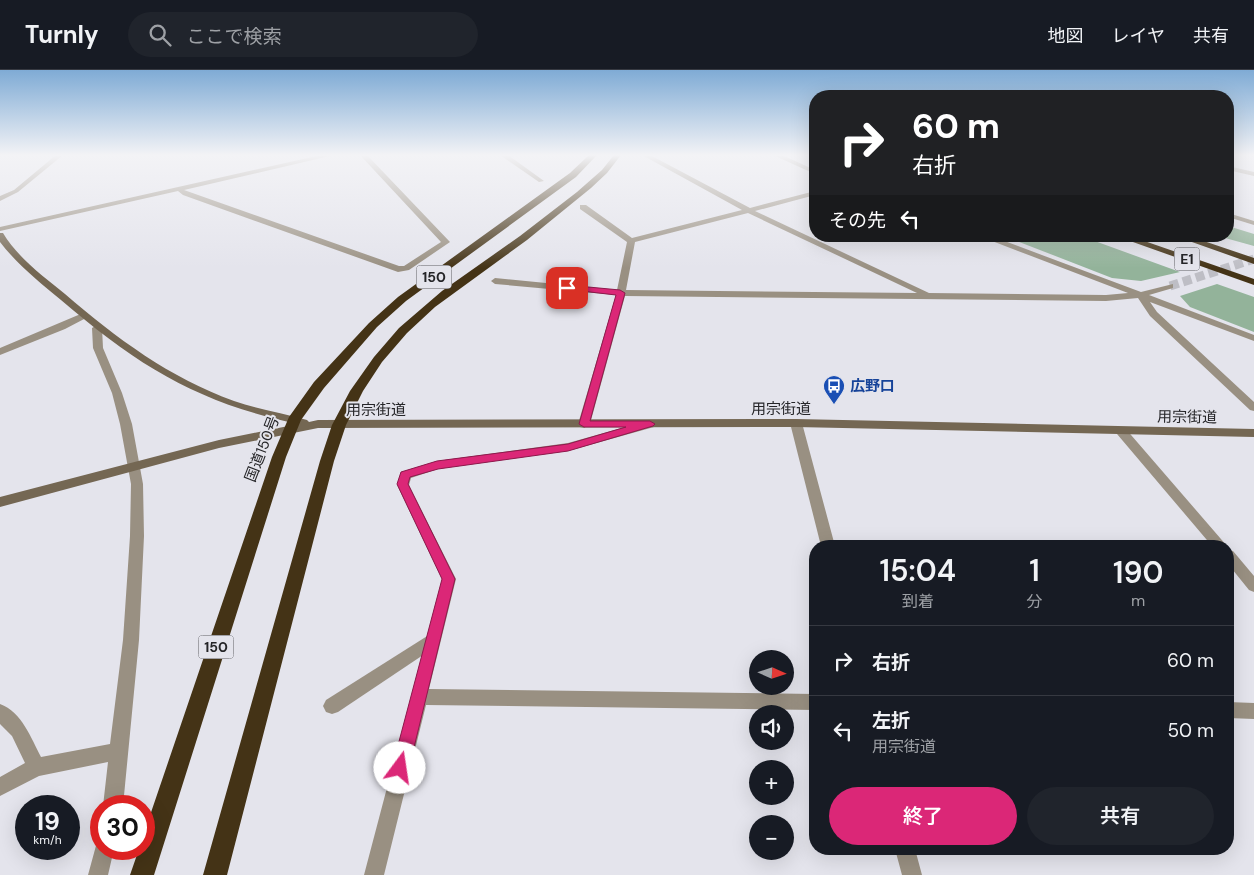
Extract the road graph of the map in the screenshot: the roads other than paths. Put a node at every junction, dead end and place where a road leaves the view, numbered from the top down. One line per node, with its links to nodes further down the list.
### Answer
1 (13, 193): 9 (street)
2 (161, 193): 14 (street)
3 (183, 193): 4 (street)
4 (399, 193)
5 (548, 193): 36 (highway, 国道150号 / 150)
6 (580, 193): 37 (highway, 150)
7 (715, 193): 11 (street)
8 (809, 195): 11 (street)
9 (0, 199)
10 (583, 207): 16 (street)
11 (750, 211): 15 (street); 16 (street)
12 (1234, 217): 13 (street)
13 (1254, 223)
14 (0, 235): 28 (street)
15 (809, 239)
16 (631, 241): 25 (street)
17 (815, 242): 27 (street)
18 (999, 242): 26 (street)
19 (1137, 242): 23 (highway, E1)
20 (1197, 242): 21 (highway, E1)
21 (1254, 261)
22 (495, 281): 25 (street)
23 (1254, 282)
24 (1170, 286): 26 (street)
25 (620, 293): 27 (street); 34 (street)
26 (1141, 295): 27 (street); 30 (street); 32 (street)
27 (929, 296)
28 (83, 316): 29 (street); 31 (street)
29 (97, 328): 36 (street); 40 (street)
30 (1254, 338)
31 (0, 352)
32 (1254, 408)
33 (796, 423): 35 (street, 用宗街道); 38 (street, 用宗街道); 42 (street)
34 (584, 424): 35 (street, 用宗街道); 37 (street, 用宗街道)
35 (650, 424): 46 (street)
36 (292, 425): 37 (street, 用宗街道); 40 (street, 用宗街道); 60 (highway, 国道150号 / 150)
37 (339, 425): 61 (highway, 150)
38 (1121, 431): 39 (street, 用宗街道); 43 (street)
39 (1254, 433)
40 (135, 467): 41 (street, 用宗街道); 53 (street)
41 (0, 502)
42 (826, 540)
43 (1215, 540)
44 (1234, 562): 45 (street)
45 (1254, 586)
46 (432, 640): 47 (street); 49 (street)
47 (418, 697): 48 (street); 62 (street)
48 (809, 702)
49 (332, 706)
50 (1234, 710): 51 (street)
51 (1254, 711)
52 (0, 712): 54 (street)
53 (118, 751): 54 (street); 56 (street)
54 (36, 766): 55 (street)
55 (0, 787)
56 (114, 795)
57 (907, 855): 63 (street)
58 (101, 860): 59 (street)
59 (98, 875)
60 (142, 875)
61 (215, 875)
62 (374, 875)
63 (912, 875)

